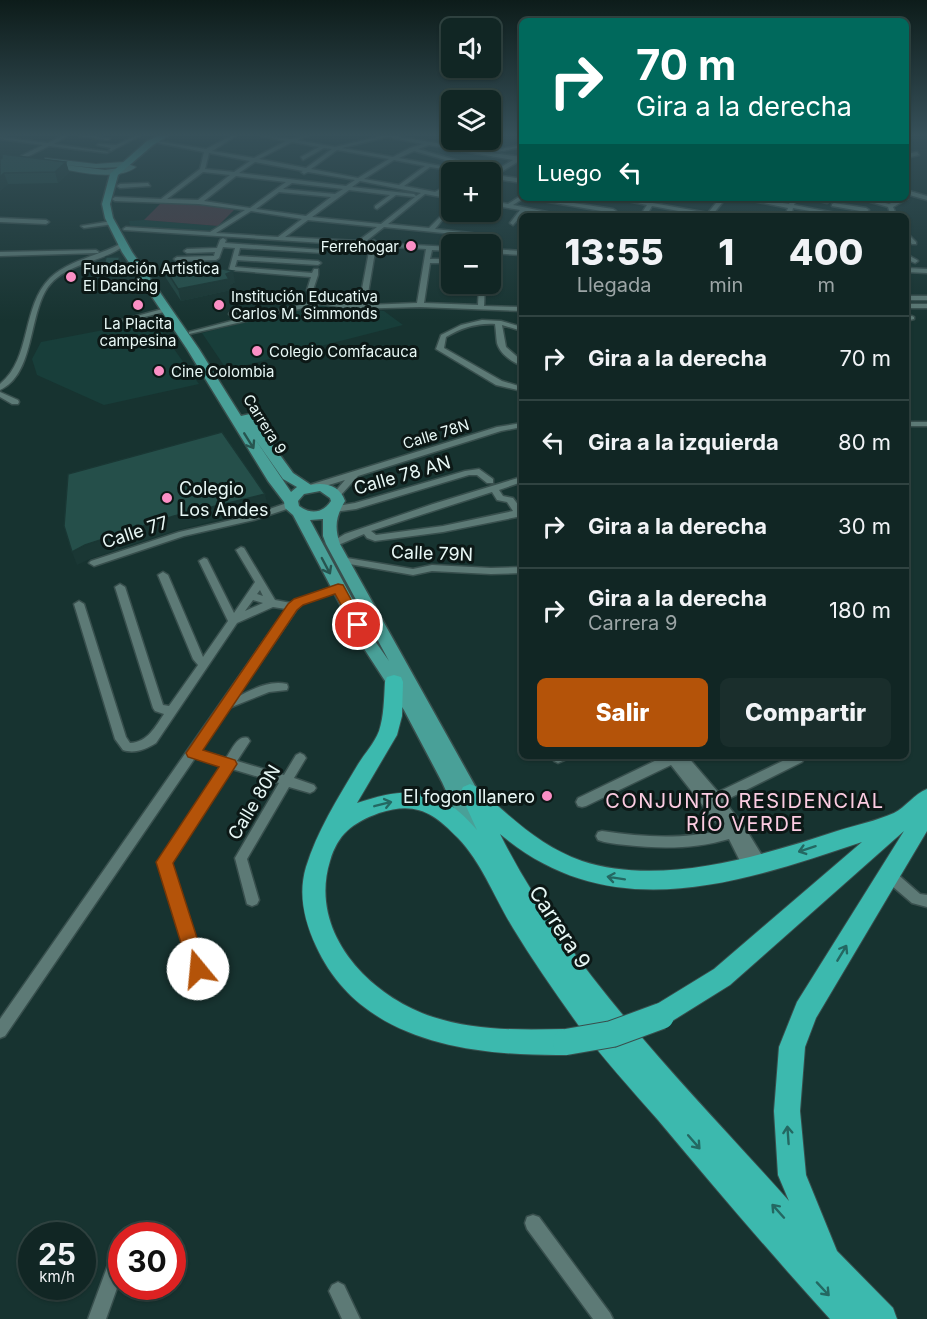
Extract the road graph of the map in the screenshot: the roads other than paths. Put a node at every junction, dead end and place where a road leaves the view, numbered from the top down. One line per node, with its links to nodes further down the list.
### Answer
1 (107, 198): 42 (main road, Carrera 9)
2 (166, 198): 10 (street)
3 (205, 198): 18 (street)
4 (268, 198): 26 (street)
5 (333, 198): 38 (street)
6 (389, 198): 25 (street)
7 (418, 198): 44 (street)
8 (115, 199): 10 (street); 47 (main road, Carrera 9)
9 (519, 199): 23 (street)
10 (163, 200): 18 (street)
11 (556, 201): 19 (street)
12 (570, 201): 19 (street)
13 (626, 201): 32 (street)
14 (633, 201): 20 (street)
15 (766, 201): 28 (street)
16 (873, 201): 24 (street)
17 (898, 201): 24 (street)
18 (199, 202): 26 (street)
19 (568, 203): 31 (street)
20 (651, 204): 33 (street); 34 (street)
21 (501, 205): 23 (street)
22 (834, 205): 35 (street)
23 (509, 206): 27 (street)
24 (890, 206): 36 (street)
25 (377, 207)
26 (253, 208): 38 (street); 48 (street)
27 (524, 209): 29 (street); 30 (street)
28 (789, 212)
29 (521, 213)
30 (546, 213)
31 (607, 213)
32 (612, 213)
33 (645, 213)
34 (696, 213)
35 (868, 213)
36 (893, 213)
37 (519, 215): 43 (street)
38 (308, 218): 44 (street); 52 (street)
39 (440, 219): 46 (street)
40 (0, 220): 41 (street)
41 (46, 222)
42 (112, 223): 45 (street); 47 (main road); 60 (main road, Carrera 9)
43 (513, 223)
44 (383, 225): 46 (street); 53 (street)
45 (84, 226)
46 (431, 230): 50 (street)
47 (127, 232): 48 (street); 96 (main road, Carrera 9)
48 (212, 233): 49 (street)
49 (224, 234): 52 (street); 58 (street)
50 (468, 234)
51 (909, 237): 55 (street)
52 (280, 238): 53 (street)
53 (361, 242): 54 (street)
54 (374, 242): 57 (street); 85 (street)
55 (914, 243)
56 (238, 246): 58 (street); 66 (street); 73 (street)
57 (429, 247): 59 (street); 70 (street)
58 (221, 248): 61 (street); 69 (street)
59 (441, 248)
60 (124, 249): 62 (street); 78 (main road, Carrera 9)
61 (188, 251)
62 (111, 252): 65 (street); 98 (street)
63 (501, 252): 64 (street)
64 (519, 253)
65 (0, 254)
66 (235, 258): 73 (street); 77 (street)
67 (909, 258): 72 (street)
68 (177, 259): 69 (street)
69 (188, 260): 74 (street)
70 (426, 261): 71 (street); 84 (street)
71 (441, 261)
72 (915, 261)
73 (318, 263): 77 (street)
74 (184, 270)
75 (909, 270): 76 (street)
76 (927, 272)
77 (315, 275): 80 (street)
78 (145, 276): 79 (street); 91 (main road, Carrera 9)
79 (119, 289)
80 (310, 290)
81 (482, 294): 88 (street)
82 (909, 298): 83 (street)
83 (927, 298)
84 (420, 305): 85 (street); 88 (street)
85 (362, 306): 93 (street)
86 (909, 306): 87 (street)
87 (927, 306)
88 (481, 308): 90 (street)
89 (235, 309): 93 (street)
90 (519, 309)
91 (166, 310): 92 (street); 110 (main road, Carrera 9, one-way to 110)
92 (125, 320)
93 (240, 321): 96 (street)
94 (497, 322): 95 (street); 97 (street); 99 (street)
95 (519, 328)
96 (191, 333): 108 (main road, Carrera 9)
97 (519, 362)
98 (0, 388)
99 (519, 389)
100 (0, 394): 101 (street)
101 (15, 402)
102 (909, 424): 104 (street)
103 (519, 426): 105 (street, Calle 78N)
104 (925, 426)
105 (358, 472): 108 (street, Calle 78N); 109 (street, Calle 78N)
106 (519, 480): 107 (street)
107 (492, 485): 111 (street, Calle 78 AN); 112 (street); 114 (street)
108 (308, 488): 109 (main road); 110 (main road)
109 (337, 494): 111 (main road, Carrera 9)
110 (293, 506): 111 (main road); 119 (street, Calle 77); 124 (main road, Carrera 9, one-way to 124)
111 (332, 510): 115 (main road, Carrera 9)
112 (519, 512)
113 (519, 513): 114 (street)
114 (366, 530): 115 (street)
115 (333, 544): 117 (main road, Carrera 9)
116 (241, 550): 122 (street)
117 (341, 560): 120 (street, Calle 79N); 144 (main road, Carrera 9)
118 (204, 561): 129 (street)
119 (94, 563)
120 (519, 570)
121 (163, 575): 130 (street)
122 (260, 582): 125 (street); 126 (street)
123 (120, 587): 134 (street)
124 (338, 588): 128 (street); 131 (main road, Carrera 9)
125 (250, 595): 126 (street); 129 (street)
126 (272, 603): 128 (street); 129 (street)
127 (79, 604): 134 (street)
128 (292, 607): 133 (street)
129 (233, 621): 130 (street)
130 (204, 664): 134 (street)
131 (394, 682): 150 (highway); 153 (main road, Carrera 9)
132 (283, 687): 133 (street)
133 (226, 705): 136 (street)
134 (171, 711)
135 (244, 741): 141 (street)
136 (193, 753): 141 (street); 159 (street)
137 (300, 758): 142 (street, Calle 80N)
138 (672, 759): 147 (street)
139 (678, 759): 146 (street)
140 (798, 759): 146 (street)
141 (230, 764): 142 (street); 158 (street)
142 (288, 781): 143 (street); 156 (street, Calle 80N)
143 (310, 788)
144 (470, 793): 154 (highway, one-way to 144); 161 (highway, Carrera 9, one-way to 144)
145 (927, 798): 149 (highway)
146 (712, 801): 151 (street)
147 (582, 802)
148 (927, 812): 155 (highway)
149 (903, 819): 150 (highway, bridge); 154 (highway, one-way to 154)
150 (332, 830): 153 (highway, one-way to 153)
151 (736, 832): 152 (street); 154 (street)
152 (602, 836)
153 (486, 858): 167 (highway, Carrera 9, one-way to 167)
154 (754, 864)
155 (890, 876): 157 (street); 161 (highway, one-way to 155)
156 (252, 900)
157 (927, 901)
158 (198, 969)
159 (0, 1031)
160 (533, 1223): 166 (street)
161 (847, 1284): 168 (highway)
162 (108, 1288): 164 (street)
163 (338, 1291): 165 (street)
164 (97, 1319)
165 (351, 1319)
166 (604, 1319)
167 (850, 1319)
168 (882, 1319)

